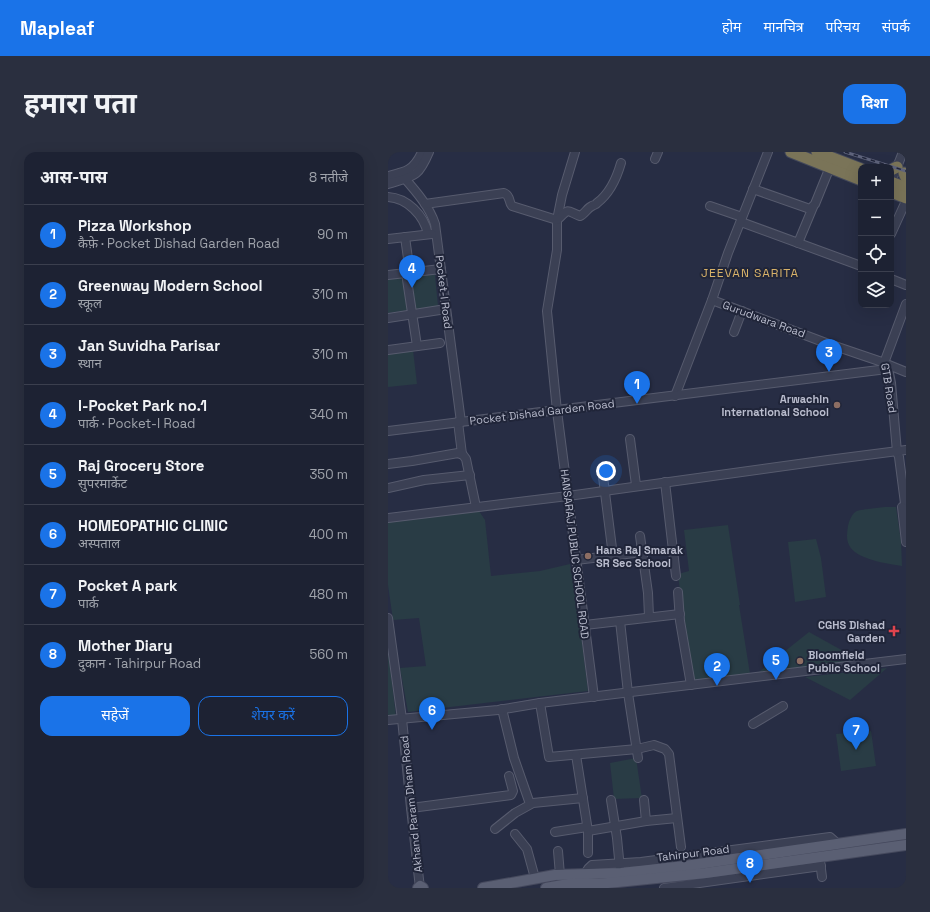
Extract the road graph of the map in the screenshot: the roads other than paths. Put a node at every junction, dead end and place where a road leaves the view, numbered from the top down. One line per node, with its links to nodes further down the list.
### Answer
1 (422, 152): 12 (street)
2 (429, 152): 12 (street)
3 (575, 152): 23 (street, HANSARAJ PUBLIC SCHOOL ROAD)
4 (768, 152): 16 (street)
5 (791, 152): 9 (highway)
6 (817, 152): 10 (highway)
7 (903, 152): 14 (street)
8 (621, 163): 23 (street)
9 (830, 168): 13 (highway); 20 (street)
10 (858, 168)
11 (388, 176): 12 (street)
12 (402, 176): 15 (street); 18 (street, Pocket-I Road)
13 (858, 179)
14 (899, 183): 21 (street)
15 (388, 184)
16 (754, 189): 20 (street); 22 (street)
17 (388, 197): 25 (street)
18 (425, 204): 23 (street); 24 (street, Pocket-I Road)
19 (710, 206): 22 (street)
20 (813, 207): 28 (street)
21 (894, 215)
22 (742, 219): 28 (street); 35 (street)
23 (556, 220): 48 (street, HANSARAJ PUBLIC SCHOOL ROAD)
24 (437, 233): 25 (street); 30 (street, Pocket-I Road)
25 (428, 234): 26 (street)
26 (405, 237): 27 (street); 31 (street)
27 (388, 239)
28 (798, 243): 29 (street)
29 (858, 265)
30 (441, 269): 31 (street); 37 (street, Pocket-I Road)
31 (408, 273): 32 (street); 39 (street)
32 (388, 275)
33 (894, 280): 34 (street)
34 (906, 285)
35 (712, 300): 38 (street, Gurudwara Road); 47 (street)
36 (906, 304): 45 (street, GTB Road)
37 (446, 309): 39 (street); 49 (street, Pocket-I Road)
38 (742, 311): 41 (street); 45 (street, Gurudwara Road)
39 (412, 314): 40 (street); 43 (street)
40 (388, 318)
41 (734, 332)
42 (440, 343): 43 (street)
43 (418, 346): 44 (street)
44 (388, 350)
45 (886, 366): 46 (street, Gurudwara Road); 47 (street, Pocket Dishad Garden Road); 53 (street, GTB Road)
46 (906, 372)
47 (676, 396): 48 (street, Pocket Dishad Garden Road)
48 (557, 411): 49 (street, Pocket Dishad Garden Road); 62 (street, HANSARAJ PUBLIC SCHOOL ROAD)
49 (459, 422): 50 (street, Pocket Dishad Garden Road); 54 (street, Pocket-I Road)
50 (388, 431)
51 (630, 439): 59 (street)
52 (906, 450): 53 (street)
53 (897, 452): 58 (street); 64 (street, GTB Road); 67 (street, GTB Road)
54 (462, 454): 55 (street); 57 (street, Pocket-I Road)
55 (388, 464)
56 (602, 468): 61 (street)
57 (470, 475): 60 (street); 63 (street, Pocket-I Road)
58 (665, 482): 59 (street); 71 (street)
59 (636, 486): 61 (street)
60 (388, 488)
61 (605, 490): 62 (street); 69 (street)
62 (568, 496): 63 (street); 70 (street, HANSARAJ PUBLIC SCHOOL ROAD)
63 (476, 507): 65 (street)
64 (906, 511)
65 (388, 518)
66 (640, 536): 68 (street)
67 (906, 542)
68 (643, 552): 69 (street); 74 (street)
69 (613, 556): 70 (street)
70 (576, 560): 77 (street, HANSARAJ PUBLIC SCHOOL ROAD)
71 (676, 576)
72 (678, 592): 73 (street)
73 (680, 614): 74 (street); 79 (street)
74 (649, 617): 76 (street)
75 (388, 618): 85 (street, Akhand Param Dham Road)
76 (620, 621): 77 (street); 80 (street)
77 (585, 625): 81 (street, HANSARAJ PUBLIC SCHOOL ROAD)
78 (906, 659): 79 (street)
79 (690, 685): 80 (street)
80 (628, 693): 81 (street); 88 (street)
81 (594, 697): 82 (street)
82 (540, 703): 84 (street); 89 (street)
83 (783, 706): 87 (street)
84 (502, 709): 85 (street); 95 (street)
85 (402, 719): 86 (street); 96 (street, Akhand Param Dham Road)
86 (388, 720)
87 (753, 724)
88 (637, 748): 89 (street); 90 (street); 97 (street)
89 (576, 755): 92 (street)
90 (638, 758)
91 (509, 776): 96 (street)
92 (583, 798): 95 (street); 101 (street)
93 (611, 800): 99 (street)
94 (644, 800): 98 (street)
95 (530, 804): 100 (street)
96 (411, 808): 120 (street, Akhand Param Dham Road)
97 (676, 818): 98 (street); 109 (street)
98 (646, 821): 99 (street)
99 (615, 826): 101 (street); 114 (street)
100 (495, 829)
101 (588, 829): 102 (street); 111 (street)
102 (555, 832)
103 (515, 834): 116 (street)
104 (906, 834): 105 (main road, Tahirpur Road)
105 (838, 844): 106 (street); 108 (main road, Tahirpur Road)
106 (799, 845): 108 (main road, Tahirpur Road); 113 (main road, Tahirpur Road); 114 (street)
107 (906, 845): 112 (main road, Tahirpur Road)
108 (818, 846): 112 (street)
109 (681, 847)
110 (558, 851): 115 (street)
111 (588, 853)
112 (820, 862): 113 (main road, Tahirpur Road); 117 (street); 123 (street)
113 (732, 864): 114 (main road, Tahirpur Road); 118 (main road, Tahirpur Road)
114 (620, 868): 118 (main road, Tahirpur Road)
115 (560, 875): 116 (main road, Tahirpur Road); 118 (main road, Tahirpur Road)
116 (536, 878): 121 (main road, Tahirpur Road)
117 (822, 878)
118 (586, 879): 119 (main road, Tahirpur Road)
119 (575, 886): 122 (main road, Tahirpur Road)
120 (420, 887)
121 (483, 888)
122 (546, 888)
123 (664, 888)

